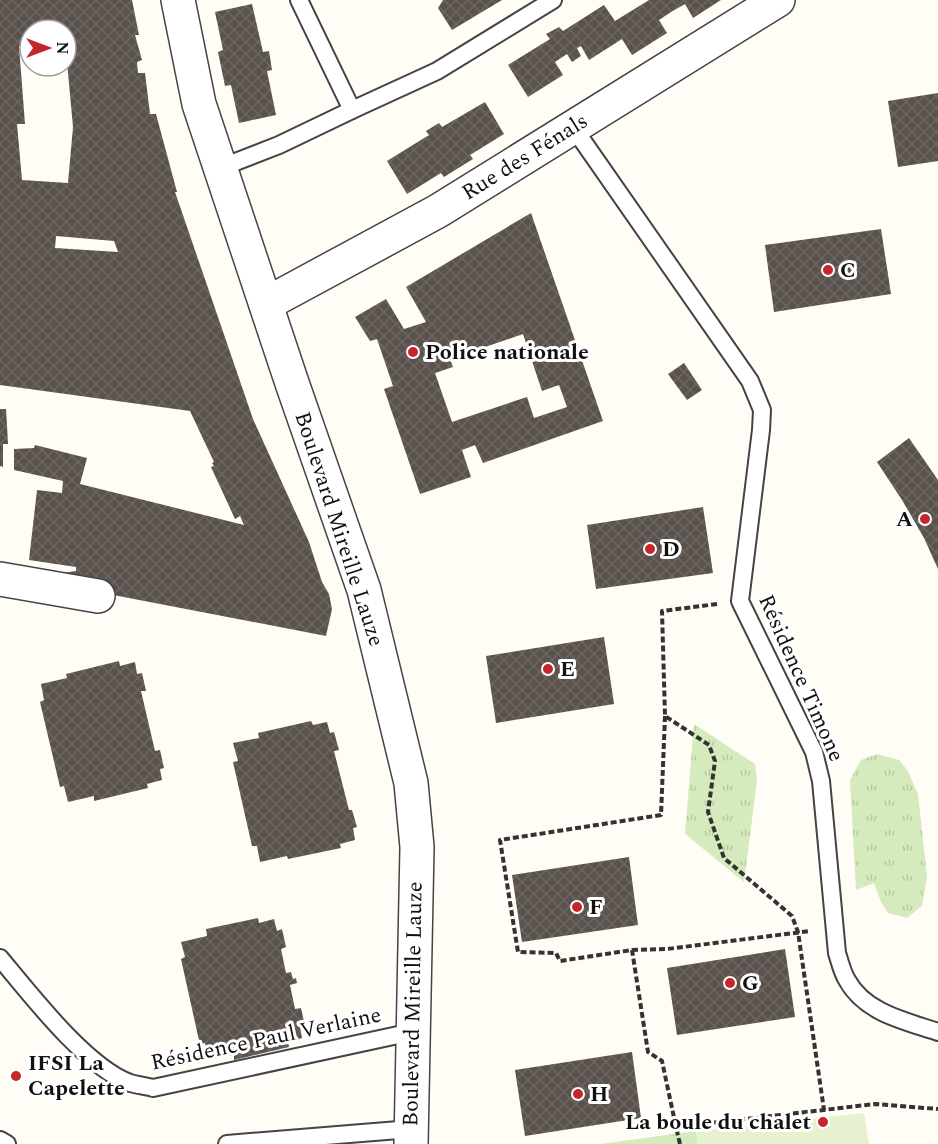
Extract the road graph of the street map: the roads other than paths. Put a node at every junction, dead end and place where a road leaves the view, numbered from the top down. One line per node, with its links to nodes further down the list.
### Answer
1 (178, 0): 7 (street, Boulevard Mireille Lauze)
2 (299, 0): 5 (lane)
3 (552, 0): 5 (lane)
4 (778, 0): 6 (street, Rue des Fénals)
5 (352, 110): 7 (lane)
6 (573, 127): 8 (street, Rue des Fénals); 13 (lane, Résidence Timone)
7 (220, 168): 8 (street, Boulevard Mireille Lauze)
8 (266, 304): 12 (street, Boulevard Mireille Lauze)
9 (0, 579): 10 (street)
10 (98, 596)
11 (0, 958): 12 (lane, Résidence Paul Verlaine)
12 (412, 1032): 14 (street, Boulevard Mireille Lauze)
13 (938, 1032)
14 (411, 1137): 17 (lane)
15 (0, 1140): 16 (lane)
16 (7, 1144)
17 (227, 1144)

